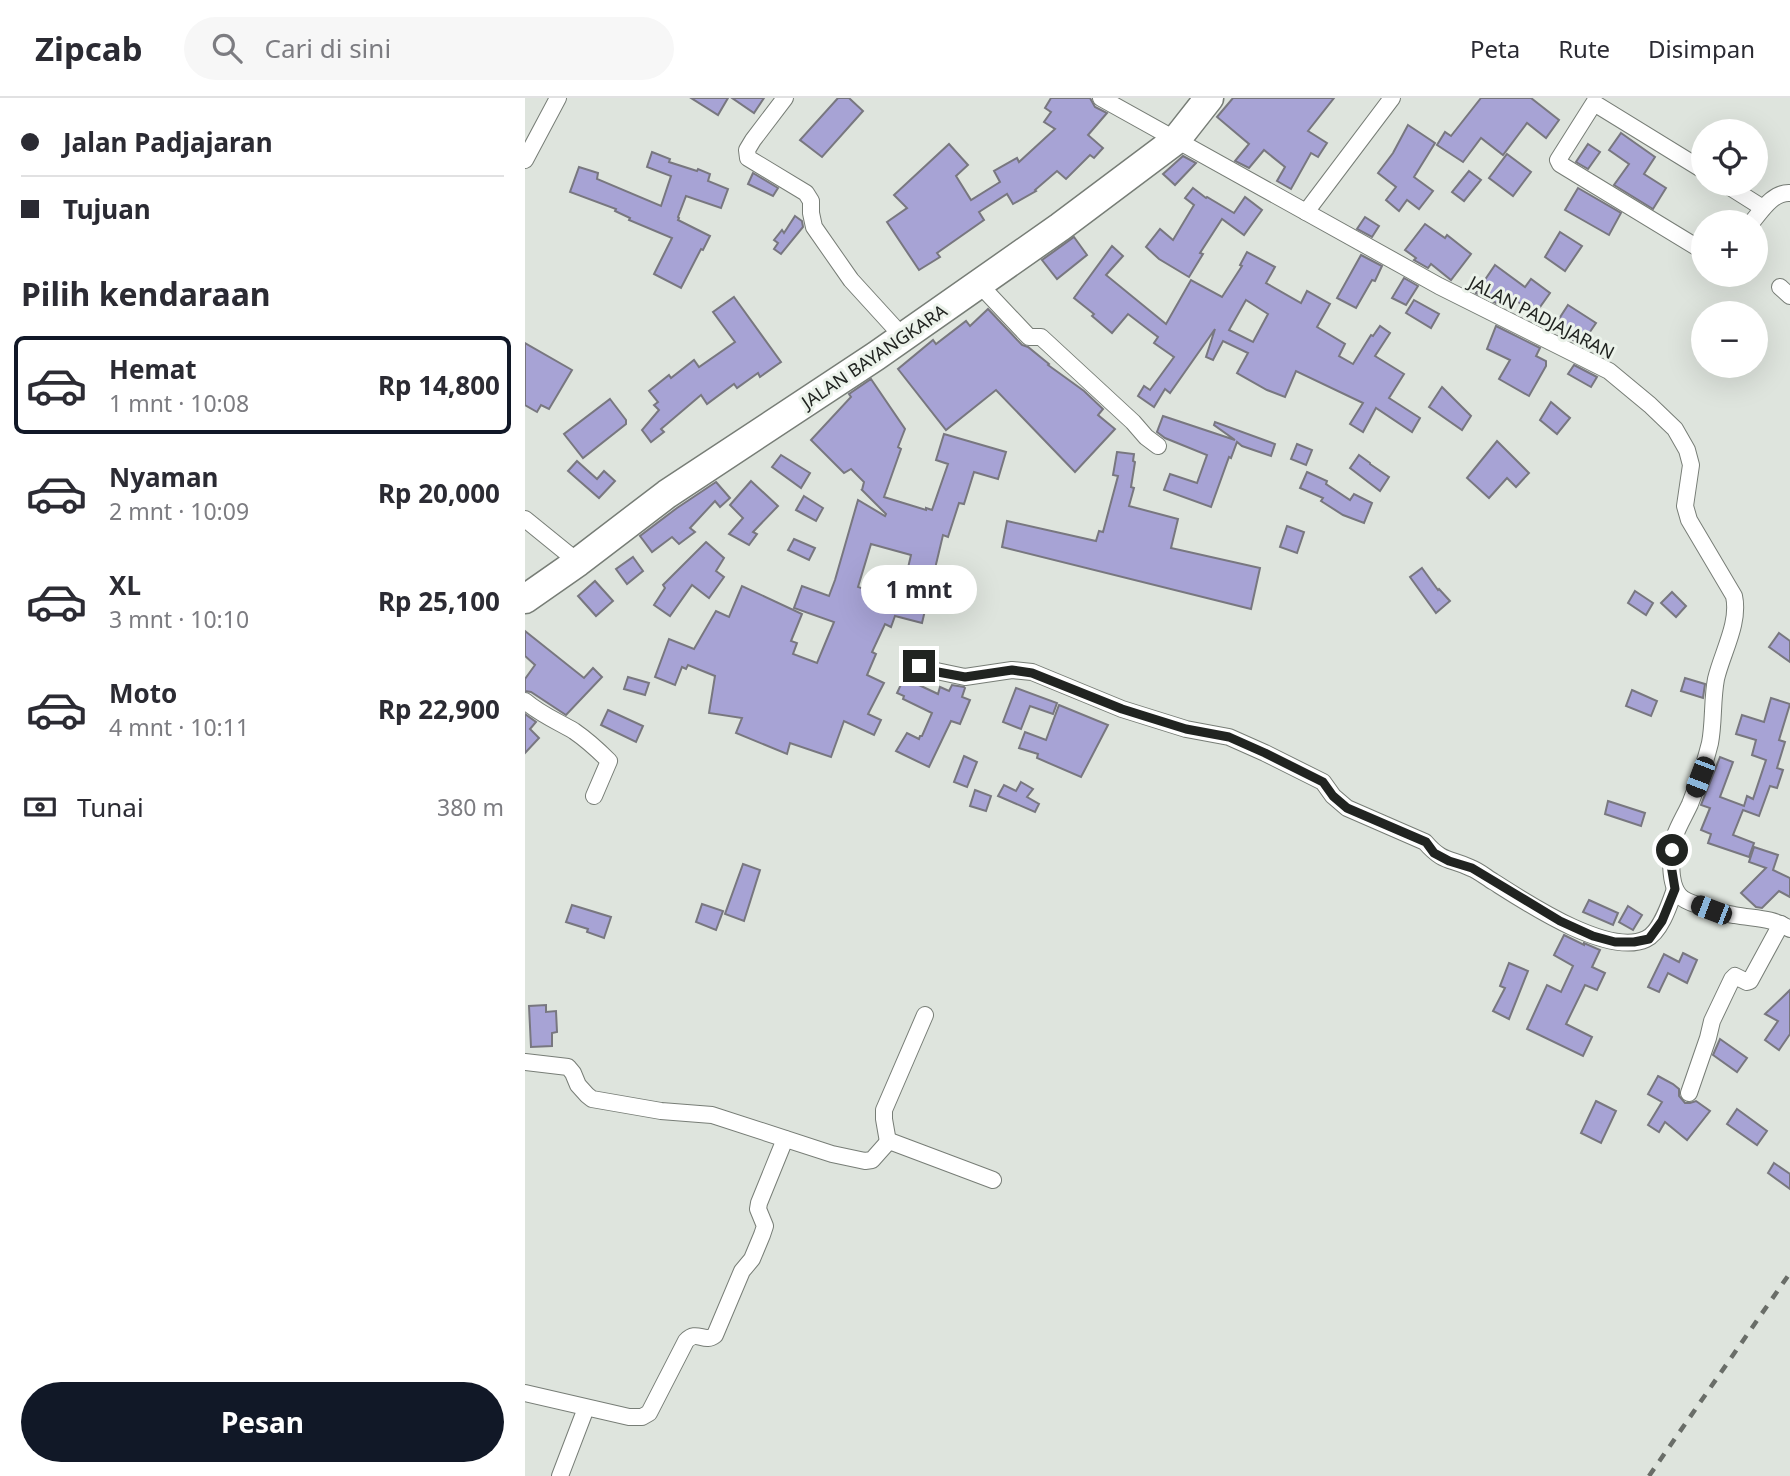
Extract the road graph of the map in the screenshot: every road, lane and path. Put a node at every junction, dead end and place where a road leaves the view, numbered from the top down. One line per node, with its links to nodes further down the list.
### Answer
1 (558, 98): 7 (street)
2 (785, 98): 15 (street)
3 (1101, 98): 6 (street, JALAN PADJAJARAN)
4 (1209, 98): 6 (highway, JALAN BAYANGKARA)
5 (1392, 98): 12 (street)
6 (1176, 140): 12 (street, JALAN PADJAJARAN); 14 (highway, JALAN BAYANGKARA)
7 (525, 160)
8 (1691, 163): 13 (street)
9 (1790, 193): 11 (street)
10 (1744, 196): 11 (street)
11 (1763, 208)
12 (1306, 212): 23 (street, JALAN PADJAJARAN)
13 (1691, 244)
14 (979, 285): 15 (highway, JALAN BAYANGKARA); 16 (street)
15 (903, 337): 18 (highway, JALAN BAYANGKARA)
16 (1158, 446)
17 (525, 519): 18 (street)
18 (578, 562): 19 (highway, JALAN BAYANGKARA)
19 (525, 599)
20 (919, 666): 23 (street)
21 (525, 701): 22 (street)
22 (594, 796)
23 (1675, 889): 24 (street)
24 (1786, 926): 27 (street)
25 (925, 1015): 29 (street)
26 (525, 1062): 28 (street)
27 (1689, 1093)
28 (785, 1139): 29 (street); 32 (street)
29 (888, 1142): 30 (street)
30 (993, 1180)
31 (525, 1393): 32 (street)
32 (586, 1408): 33 (street)
33 (560, 1476)

